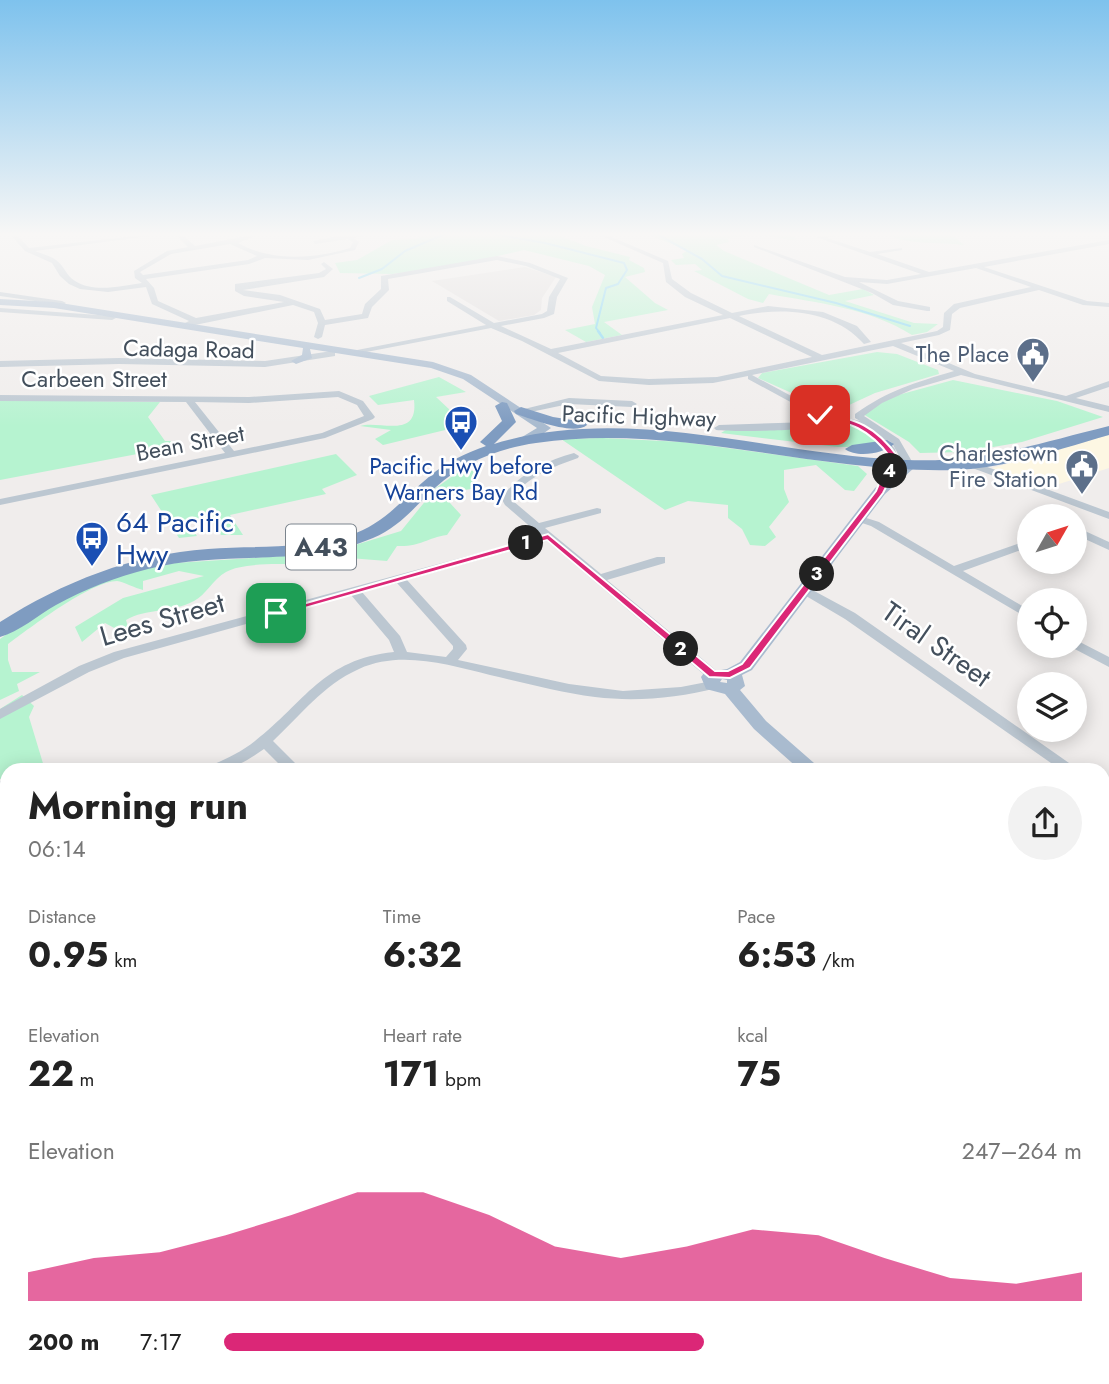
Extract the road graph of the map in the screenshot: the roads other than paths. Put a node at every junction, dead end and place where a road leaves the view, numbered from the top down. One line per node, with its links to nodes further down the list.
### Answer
1 (25, 298): 13 (street)
2 (153, 298): 20 (street)
3 (278, 298): 12 (street)
4 (377, 298): 19 (street)
5 (553, 298): 21 (street)
6 (696, 298): 17 (street)
7 (887, 298): 15 (street)
8 (1005, 298): 22 (street)
9 (1067, 298): 14 (street)
10 (450, 299): 21 (street)
11 (0, 302): 13 (main road)
12 (290, 303): 19 (street); 20 (street)
13 (59, 306): 18 (main road)
14 (1109, 306)
15 (927, 309)
16 (0, 310): 18 (street)
17 (730, 315): 24 (street); 29 (street); 31 (street)
18 (107, 316): 20 (main road)
19 (322, 323): 23 (street)
20 (187, 325): 27 (main road); 30 (main road)
21 (493, 326): 28 (street); 29 (street)
22 (942, 333): 25 (street); 26 (street)
23 (318, 337)
24 (867, 342)
25 (885, 346): 26 (street); 31 (street)
26 (901, 349): 35 (street)
27 (306, 350): 30 (main road); 32 (main road)
28 (382, 351): 30 (main road); 47 (main road)
29 (550, 352): 36 (street)
30 (344, 354): 32 (street, Cadaga Road); 33 (street, Cadaga Road); 46 (main road)
31 (820, 358): 36 (street)
32 (296, 361): 33 (street, Cadaga Road)
33 (36, 364): 34 (street, Cadaga Road)
34 (0, 365)
35 (958, 374): 38 (street); 40 (street); 41 (street)
36 (745, 375): 45 (street)
37 (1109, 384): 41 (street)
38 (909, 388): 49 (street); 59 (street)
39 (0, 398): 42 (street, Carbeen Street)
40 (1060, 398): 41 (street); 48 (street)
41 (1072, 398): 48 (street)
42 (188, 399): 43 (street, Carbeen Street); 57 (street, Carbeen Street)
43 (360, 403): 57 (street, Bean Street)
44 (632, 404): 47 (street)
45 (801, 405): 49 (street); 50 (street)
46 (502, 406): 55 (main road); 56 (highway)
47 (521, 411): 52 (highway); 55 (main road)
48 (1109, 411)
49 (847, 417): 50 (street); 59 (street)
50 (828, 418): 53 (street)
51 (1109, 421): 59 (highway, Pacific Highway / A43)
52 (587, 426): 55 (highway, Pacific Highway / A43); 59 (highway, Pacific Highway / A43)
53 (719, 428)
54 (1109, 430): 61 (highway, Pacific Highway / A43)
55 (538, 432): 56 (highway, Pacific Highway / A43); 60 (highway, Pacific Highway / A43); 81 (highway, Pacific Highway / A43)
56 (487, 442): 80 (highway, Pacific Highway / A43)
57 (231, 453): 63 (street, Bean Street)
58 (574, 456): 68 (street)
59 (898, 458): 60 (highway, Pacific Highway / A43); 61 (highway, Pacific Highway / A43); 62 (main road)
60 (854, 460): 62 (highway)
61 (971, 464): 65 (street)
62 (881, 487): 66 (main road)
63 (0, 502)
64 (597, 511): 68 (street)
65 (1109, 516): 67 (street)
66 (860, 519): 74 (street); 77 (main road)
67 (1087, 524)
68 (536, 527): 70 (street)
69 (1087, 535): 72 (street)
70 (548, 537): 75 (street, Lees Street); 76 (street)
71 (1017, 547): 74 (street)
72 (1109, 547)
73 (661, 560): 76 (street)
74 (953, 570): 79 (street)
75 (400, 579): 78 (street, Lees Street); 84 (street)
76 (597, 579): 86 (street)
77 (804, 590): 86 (main road); 92 (street, Tiral Street)
78 (355, 592): 83 (street); 87 (street, Lees Street)
79 (1017, 608)
80 (0, 620)
81 (0, 631)
82 (1087, 650): 85 (street)
83 (402, 655): 84 (street); 88 (street)
84 (449, 662): 86 (street)
85 (1109, 663)
86 (721, 681): 91 (main road)
87 (0, 715)
88 (266, 742): 89 (street); 90 (street)
89 (233, 763)
90 (287, 763)
91 (804, 763)
92 (1061, 763)

